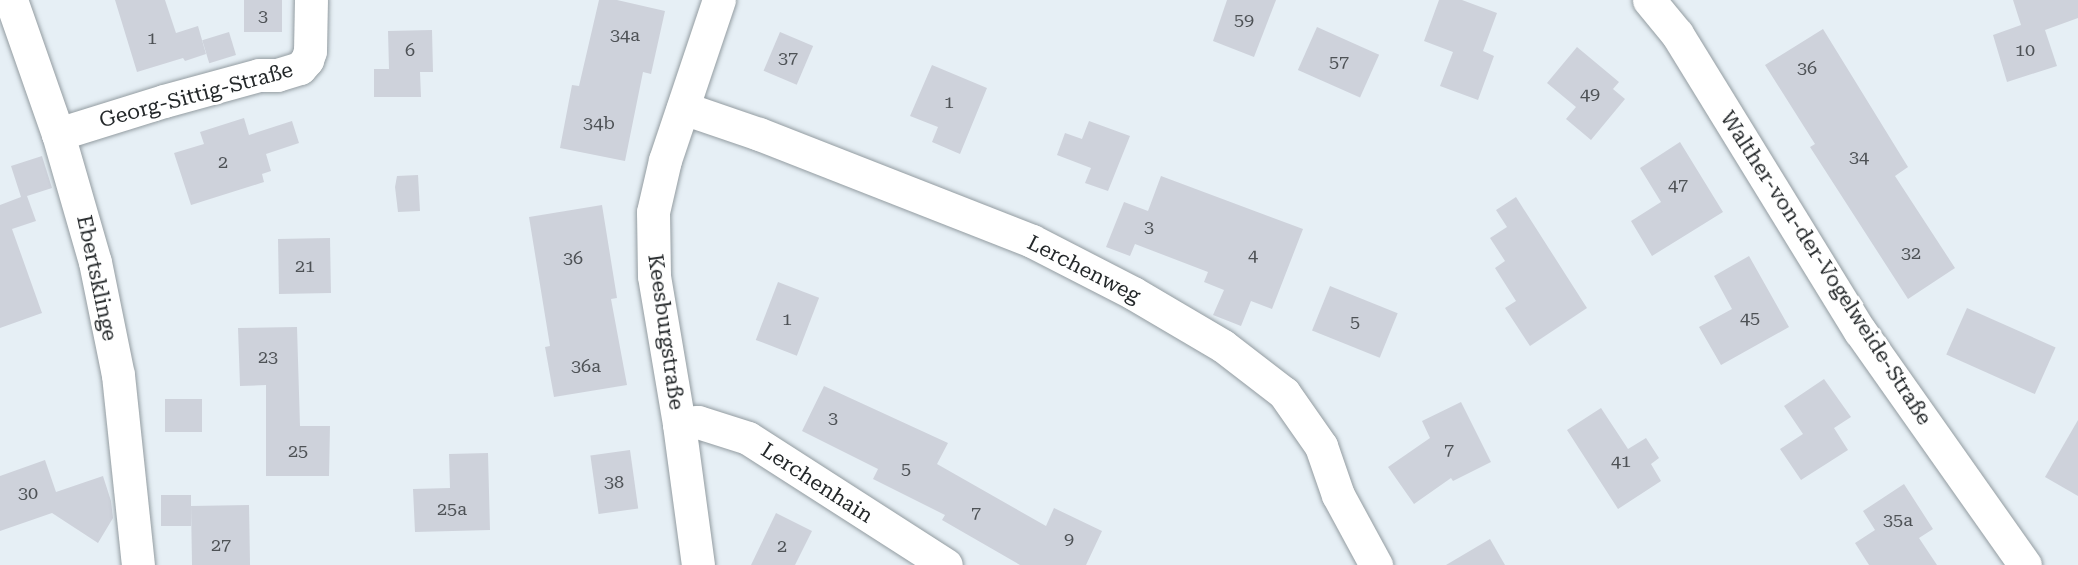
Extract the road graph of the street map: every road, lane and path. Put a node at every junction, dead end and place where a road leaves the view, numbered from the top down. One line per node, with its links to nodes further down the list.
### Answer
1 (311, 0): 6 (street, Georg-Sittig-Straße)
2 (719, 0): 5 (street, Keesburgstraße)
3 (1648, 0): 12 (street, Walther-von-der-Vogelweide-Straße)
4 (9, 14): 6 (street, Ebertsklinge)
5 (683, 108): 7 (street, Keesburgstraße); 11 (street, Lerchenweg)
6 (58, 134): 8 (street, Ebertsklinge)
7 (679, 424): 9 (street, Keesburgstraße); 10 (street, Lerchenhain)
8 (138, 565)
9 (698, 565)
10 (946, 565)
11 (1377, 565)
12 (2025, 565)

